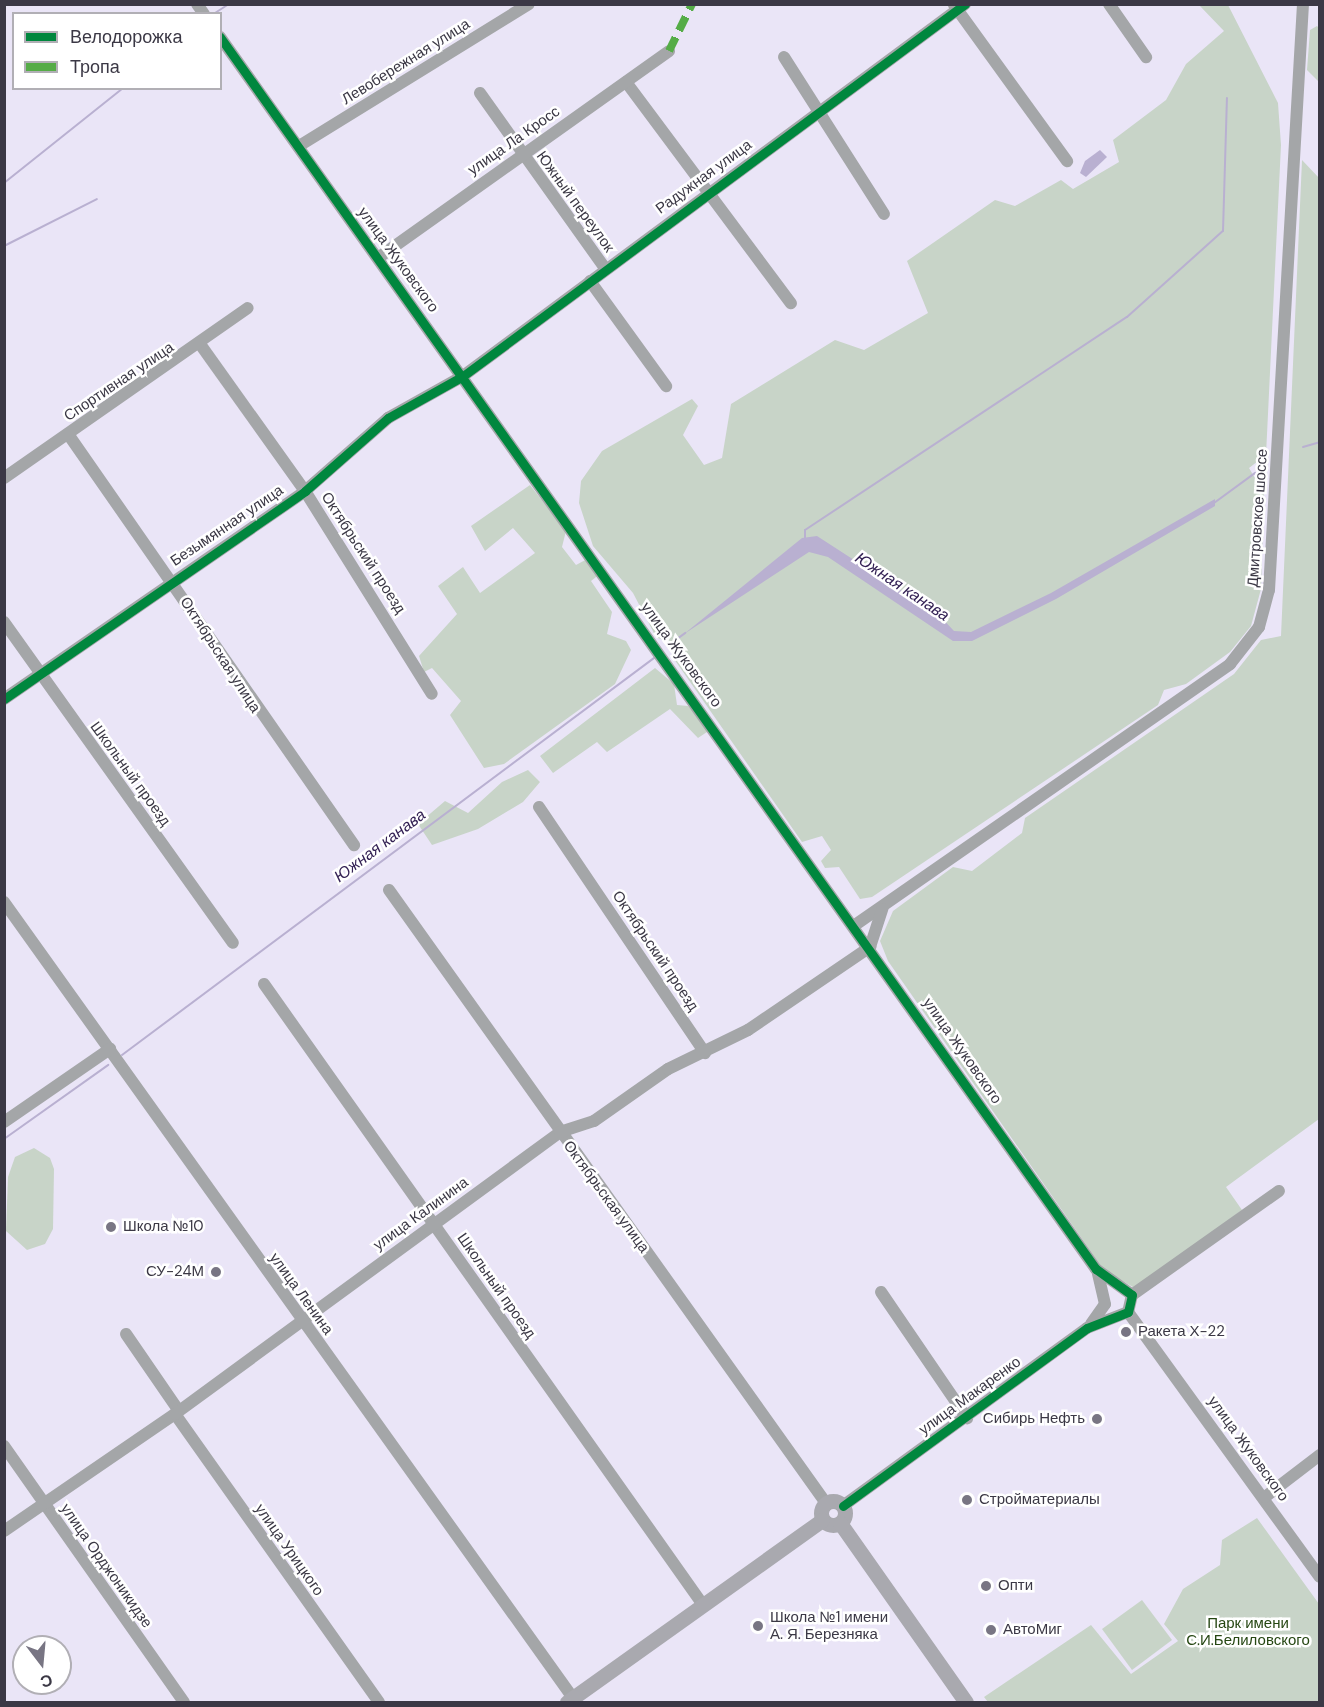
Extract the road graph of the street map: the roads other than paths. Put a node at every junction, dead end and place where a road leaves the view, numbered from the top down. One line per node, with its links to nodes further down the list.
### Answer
1 (529, 4): 12 (street, Левобережная улица)
2 (1109, 4): 8 (street)
3 (1303, 4): 37 (street, Дмитровское шоссе)
4 (958, 6): 11 (street, Радужная улица); 14 (street)
5 (222, 40): 12 (street, улица Жуковского)
6 (669, 51): 9 (street, улица Ла Кросс)
7 (784, 57): 11 (street)
8 (1146, 57)
9 (626, 82): 13 (street, улица Ла Кросс); 15 (street)
10 (480, 93): 13 (street, Южный переулок)
11 (820, 111): 15 (street, Радужная улица); 16 (street)
12 (298, 146): 17 (street, улица Жуковского)
13 (521, 153): 17 (street, улица Ла Кросс); 18 (street, Южный переулок)
14 (1067, 161)
15 (708, 192): 18 (street, Радужная улица); 20 (street)
16 (884, 214)
17 (378, 258): 23 (street, улица Жуковского)
18 (605, 268): 19 (street, Радужная улица)
19 (590, 281): 23 (street, Радужная улица); 24 (street)
20 (791, 303)
21 (248, 308): 22 (street, Спортивная улица)
22 (200, 344): 25 (street, Спортивная улица); 27 (street, Октябрьский проезд)
23 (462, 376): 27 (street, Безымянная улица); 38 (street, улица Жуковского)
24 (666, 386)
25 (68, 434): 26 (street, Спортивная улица); 28 (street, Октябрьская улица)
26 (4, 478)
27 (305, 490): 28 (street, Безымянная улица); 31 (street, Октябрьский проезд)
28 (172, 582): 30 (street, Безымянная улица); 34 (street, Октябрьская улица)
29 (4, 622): 30 (street, Школьный проезд)
30 (38, 673): 32 (street, Безымянная улица); 39 (street, Школьный проезд)
31 (432, 694)
32 (4, 699)
33 (539, 807): 43 (street, Октябрьский проезд)
34 (354, 845)
35 (390, 890): 45 (street, Октябрьская улица)
36 (4, 902): 42 (street, улица Ленина)
37 (884, 905): 38 (street, Дмитровское шоссе); 40 (street)
38 (855, 925): 40 (street, улица Жуковского)
39 (233, 943)
40 (870, 947): 43 (street, улица Калинина); 48 (street, улица Жуковского)
41 (264, 984): 47 (street, Школьный проезд)
42 (110, 1050): 44 (street); 54 (street, улица Ленина)
43 (705, 1053): 45 (street, улица Калинина)
44 (4, 1122)
45 (560, 1132): 47 (street, улица Калинина); 63 (street, Октябрьская улица)
46 (1278, 1191): 51 (street)
47 (434, 1223): 54 (street, улица Калинина); 69 (street, Школьный проезд)
48 (1096, 1269): 49 (street, улица Жуковского); 52 (street)
49 (1119, 1287): 51 (street, улица Жуковского); 52 (street)
50 (880, 1292): 58 (street)
51 (1132, 1295): 53 (street)
52 (1105, 1300): 53 (street, улица Жуковского); 55 (street)
53 (1123, 1314): 55 (street, улица Макаренко); 61 (street, улица Жуковского)
54 (302, 1320): 57 (street, улица Калинина); 70 (street, улица Ленина)
55 (1088, 1328): 58 (street, улица Макаренко)
56 (126, 1334): 57 (street, улица Урицкого)
57 (177, 1412): 62 (street, улица Калинина); 72 (street, улица Урицкого)
58 (967, 1418): 64 (street, улица Макаренко)
59 (4, 1446): 62 (street, улица Орджоникидзе)
60 (1320, 1455): 61 (street)
61 (1264, 1497): 68 (street, улица Жуковского)
62 (46, 1503): 67 (street, улица Калинина); 71 (street, улица Орджоникидзе)
63 (826, 1503): 64 (main road); 65 (main road)
64 (843, 1506): 66 (main road)
65 (822, 1520): 66 (main road); 69 (main road)
66 (840, 1524): 73 (main road)
67 (4, 1531)
68 (1320, 1577)
69 (703, 1605): 70 (main road)
70 (572, 1701)
71 (184, 1702)
72 (379, 1702)
73 (966, 1702)

